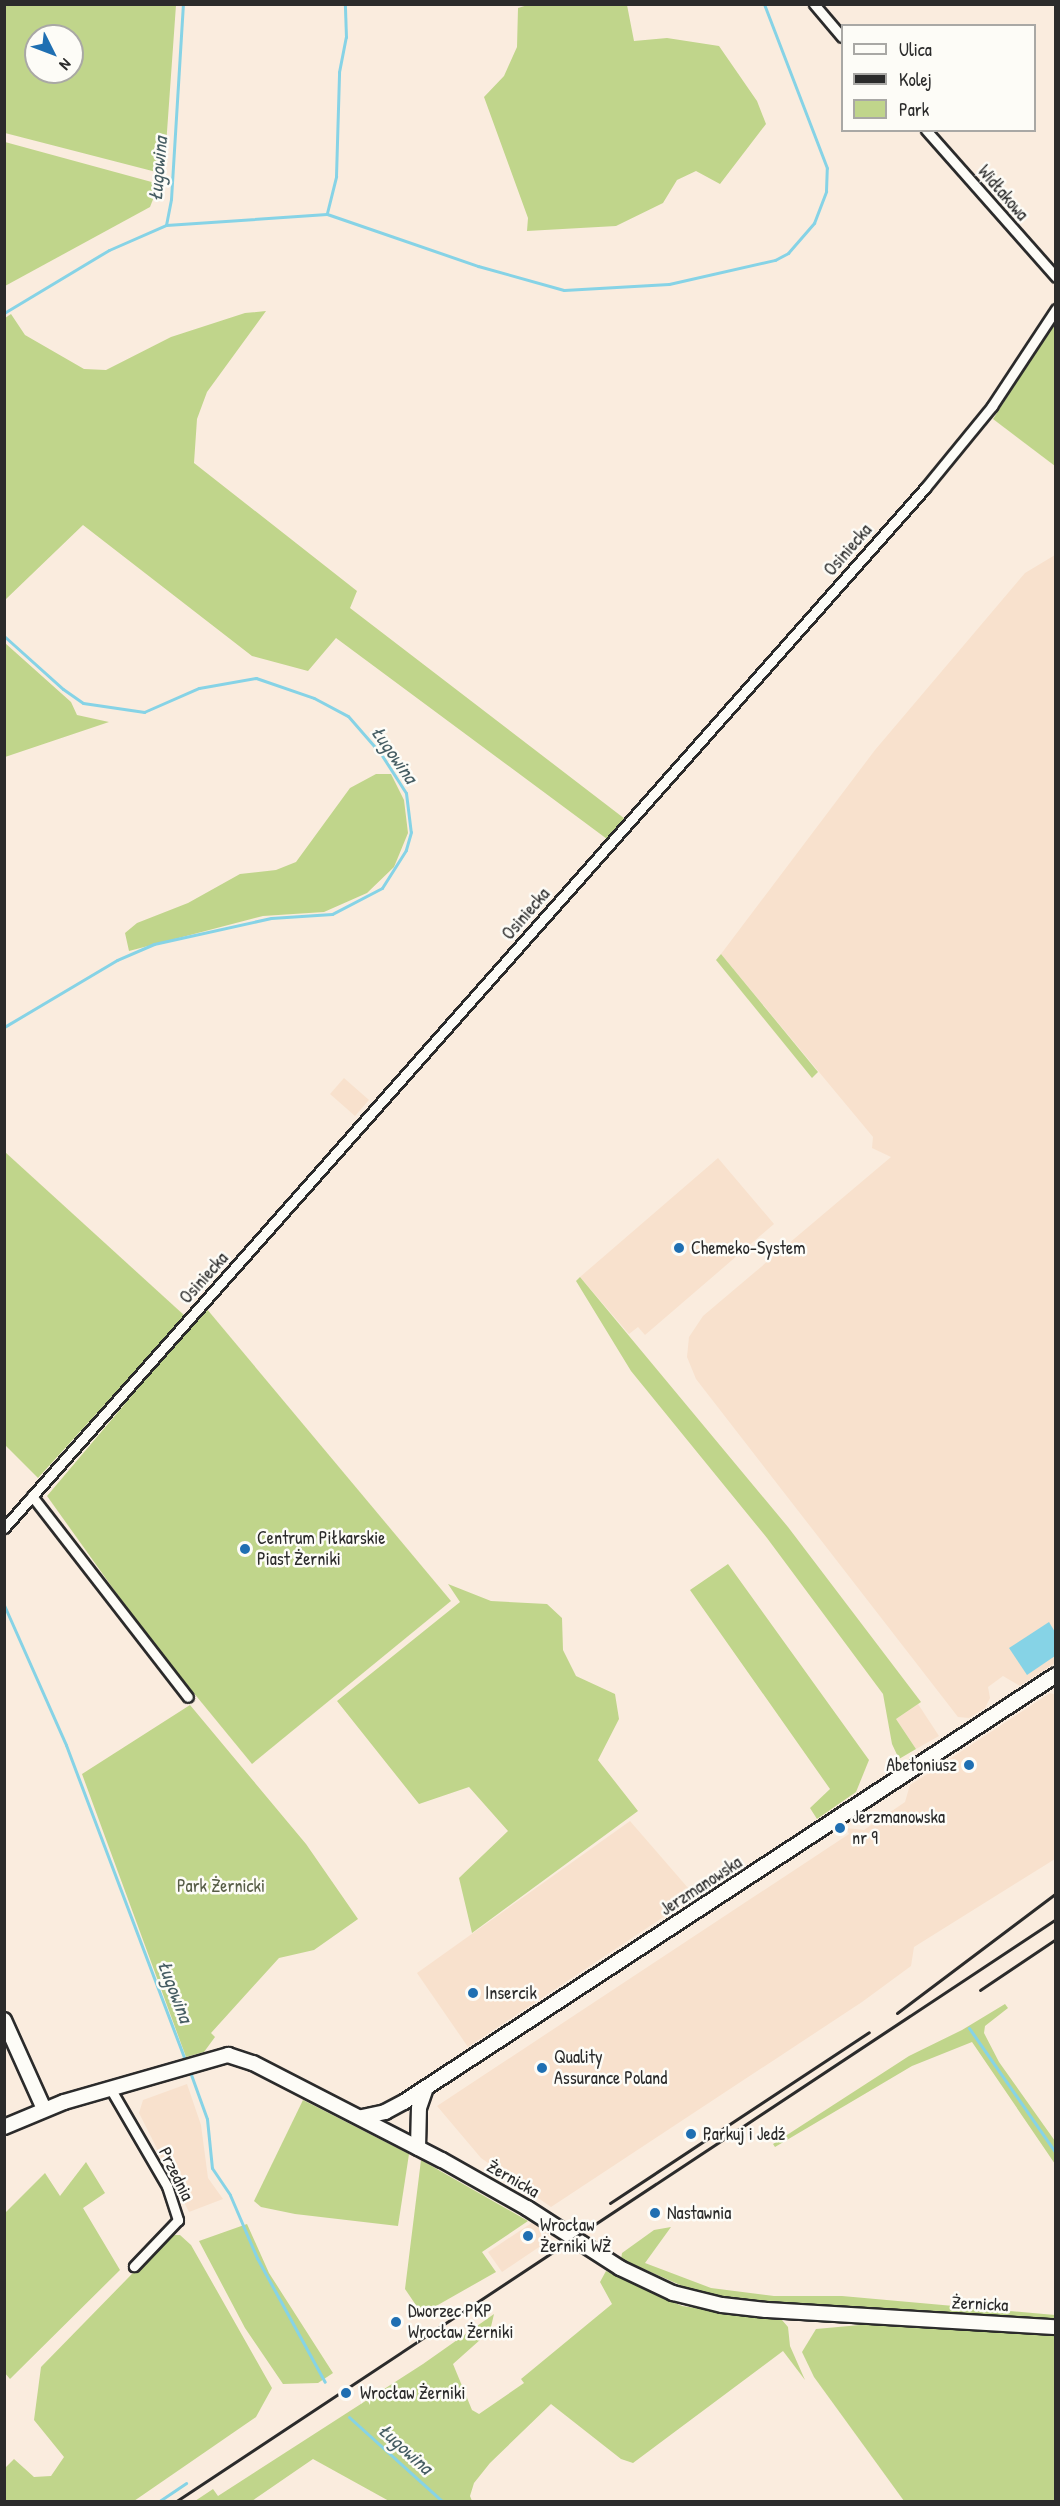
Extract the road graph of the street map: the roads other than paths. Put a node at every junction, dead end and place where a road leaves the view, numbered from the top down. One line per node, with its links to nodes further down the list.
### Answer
1 (814, 4): 2 (street)
2 (841, 35)
3 (928, 132): 4 (street, Widłakowa)
4 (1056, 277)
5 (1056, 309): 6 (street, Osiniecka)
6 (32, 1496): 7 (street, Osiniecka); 9 (street)
7 (4, 1528)
8 (1056, 1675): 12 (street, Jerzmanowska)
9 (188, 1697)
10 (4, 2020): 13 (street)
11 (110, 2088): 13 (street, Żernicka); 14 (street, Żernicka); 17 (street, Przednia)
12 (426, 2088): 14 (street, Jerzmanowska); 16 (street)
13 (44, 2109): 15 (street, Żernicka)
14 (362, 2117): 16 (street, Żernicka)
15 (4, 2127)
16 (418, 2148): 18 (street, Żernicka)
17 (134, 2266)
18 (1056, 2326)

